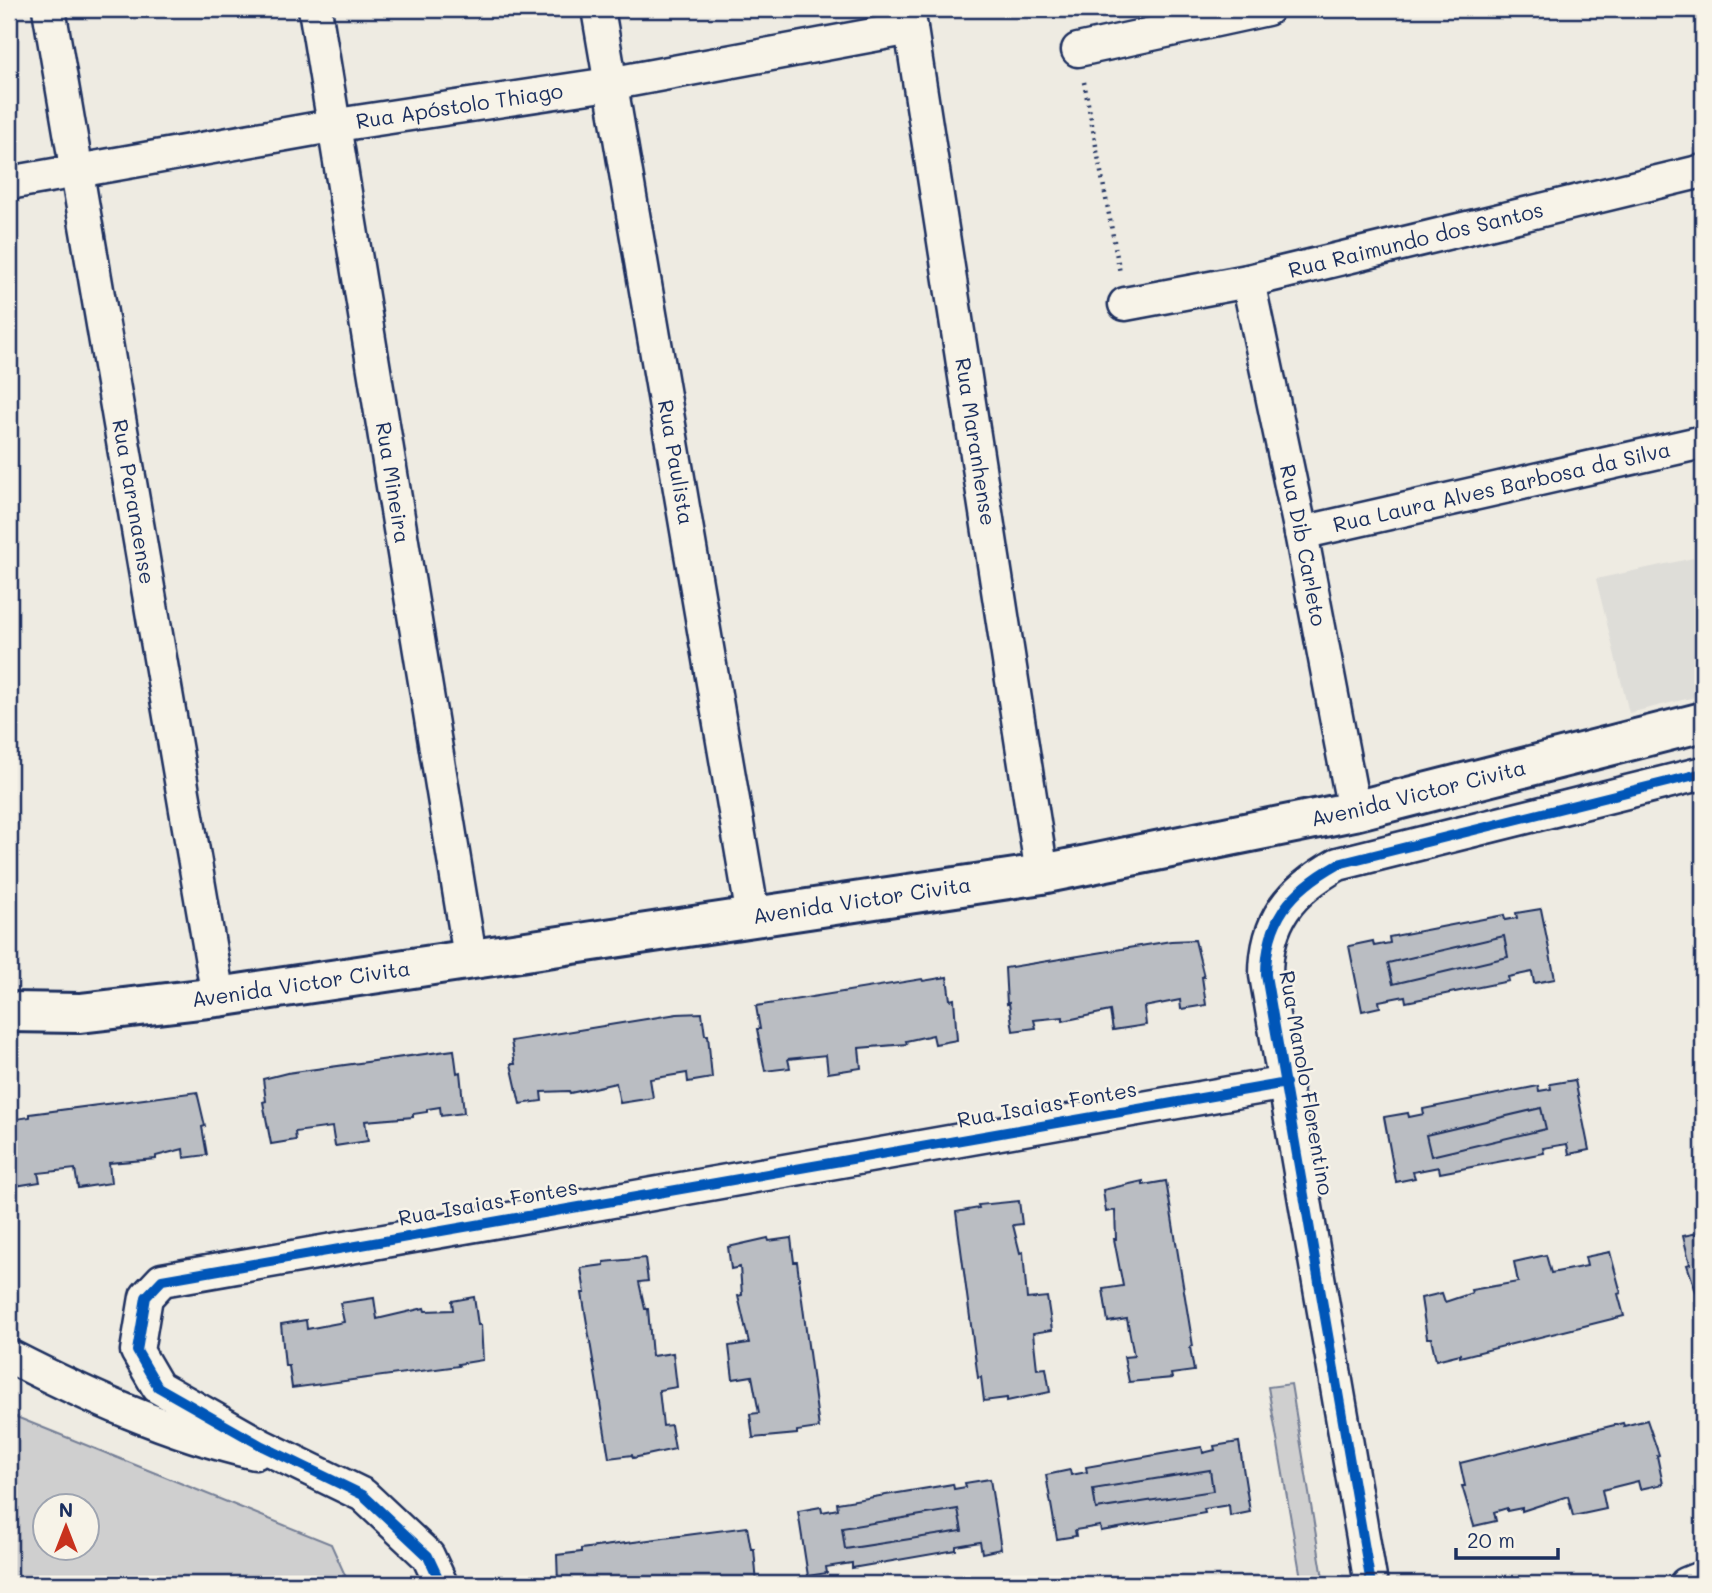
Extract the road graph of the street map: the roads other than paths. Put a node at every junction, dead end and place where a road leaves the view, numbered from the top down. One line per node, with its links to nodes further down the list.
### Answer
1 (49, 9): 11 (street, Rua Paranaense)
2 (315, 9): 9 (street, Rua Mineira)
3 (598, 9): 8 (street, Rua Paulista)
4 (1267, 9): 5 (street)
5 (1198, 15): 7 (street)
6 (909, 19): 8 (street, Rua Apóstolo Thiago); 20 (street, Rua Maranhense)
7 (1078, 50)
8 (609, 83): 9 (street, Rua Apóstolo Thiago); 21 (street, Rua Paulista)
9 (337, 125): 11 (street, Rua Apóstolo Thiago); 22 (street, Rua Mineira)
10 (1703, 171): 13 (street, Rua Raimundo dos Santos)
11 (78, 173): 12 (street, Rua Apóstolo Thiago); 23 (street, Rua Paranaense)
12 (9, 183)
13 (1248, 281): 14 (street, Rua Raimundo dos Santos); 16 (street, Rua Dib Carleto)
14 (1125, 304)
15 (1703, 442): 16 (street, Rua Laura Alves Barbosa da Silva)
16 (1301, 533): 19 (street, Rua Dib Carleto)
17 (1703, 722): 19 (main road, Avenida Victor Civita)
18 (1703, 773): 25 (street, Rua Manolo Florentino)
19 (1354, 811): 20 (main road, Avenida Victor Civita)
20 (1042, 874): 21 (main road, Avenida Victor Civita)
21 (753, 917): 22 (main road, Avenida Victor Civita)
22 (470, 957): 23 (main road, Avenida Victor Civita)
23 (218, 997): 24 (main road, Avenida Victor Civita)
24 (9, 1012)
25 (1286, 1083): 27 (street, Rua Isaias Fontes); 30 (street, Rua Manolo Florentino)
26 (9, 1356): 27 (street)
27 (297, 1463): 29 (street, Rua Isaias Fontes)
28 (1703, 1577): 31 (street)
29 (441, 1584)
30 (1371, 1584)
31 (1686, 1584)

